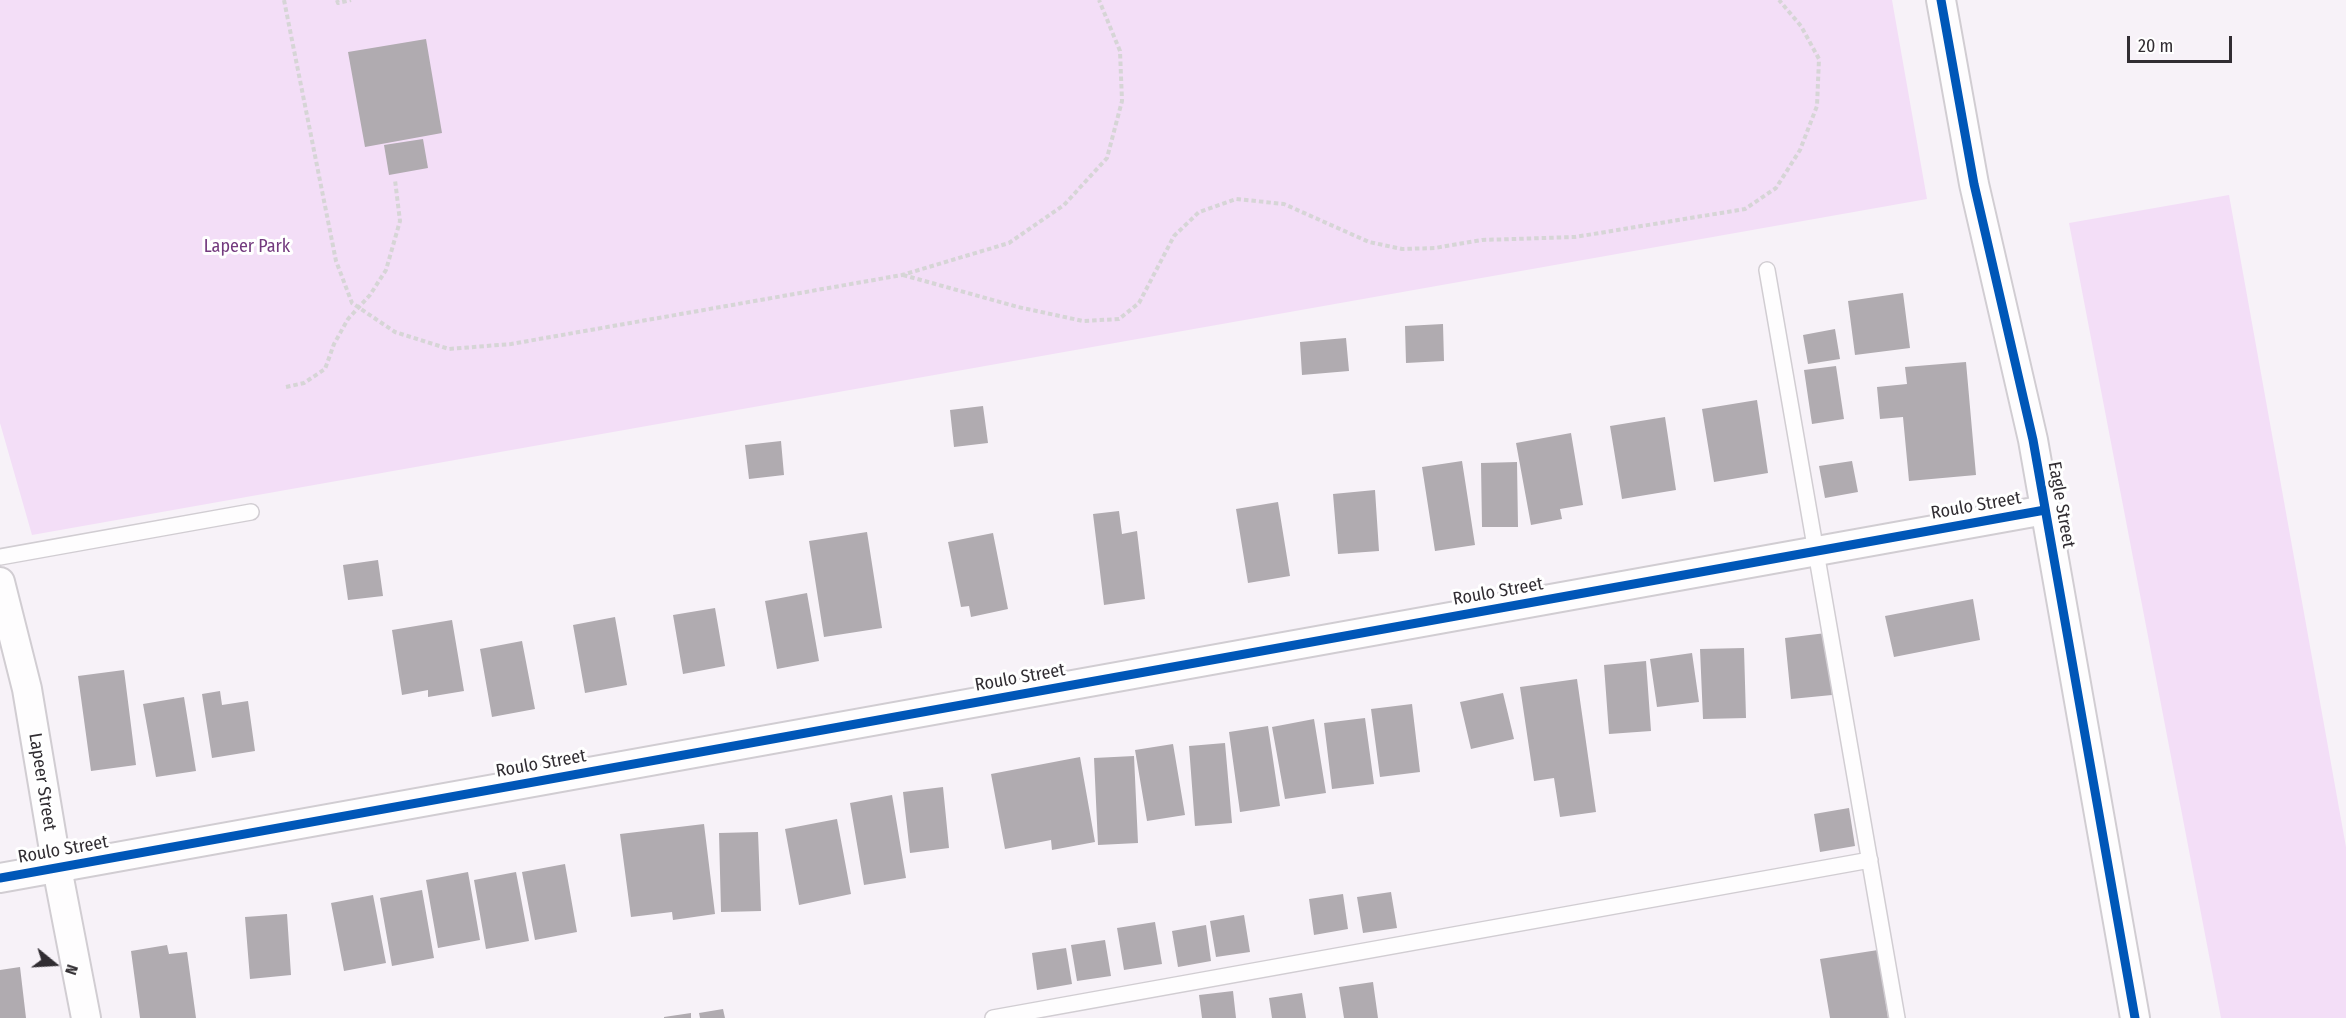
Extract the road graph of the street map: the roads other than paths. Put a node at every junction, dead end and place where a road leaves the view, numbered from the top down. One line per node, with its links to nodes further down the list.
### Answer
1 (1941, 0): 3 (street, Eagle Street)
2 (1767, 270): 5 (lane)
3 (2045, 510): 5 (street, Roulo Street); 14 (street, Eagle Street)
4 (251, 512): 6 (lane)
5 (1816, 551): 8 (lane); 9 (street, Roulo Street)
6 (0, 557)
7 (0, 582): 9 (street, Lapeer Street)
8 (1870, 860): 12 (lane); 13 (lane)
9 (57, 868): 10 (street, Roulo Street); 11 (street, Lapeer Street)
10 (0, 878)
11 (86, 1018)
12 (993, 1018)
13 (1897, 1018)
14 (2135, 1018)

